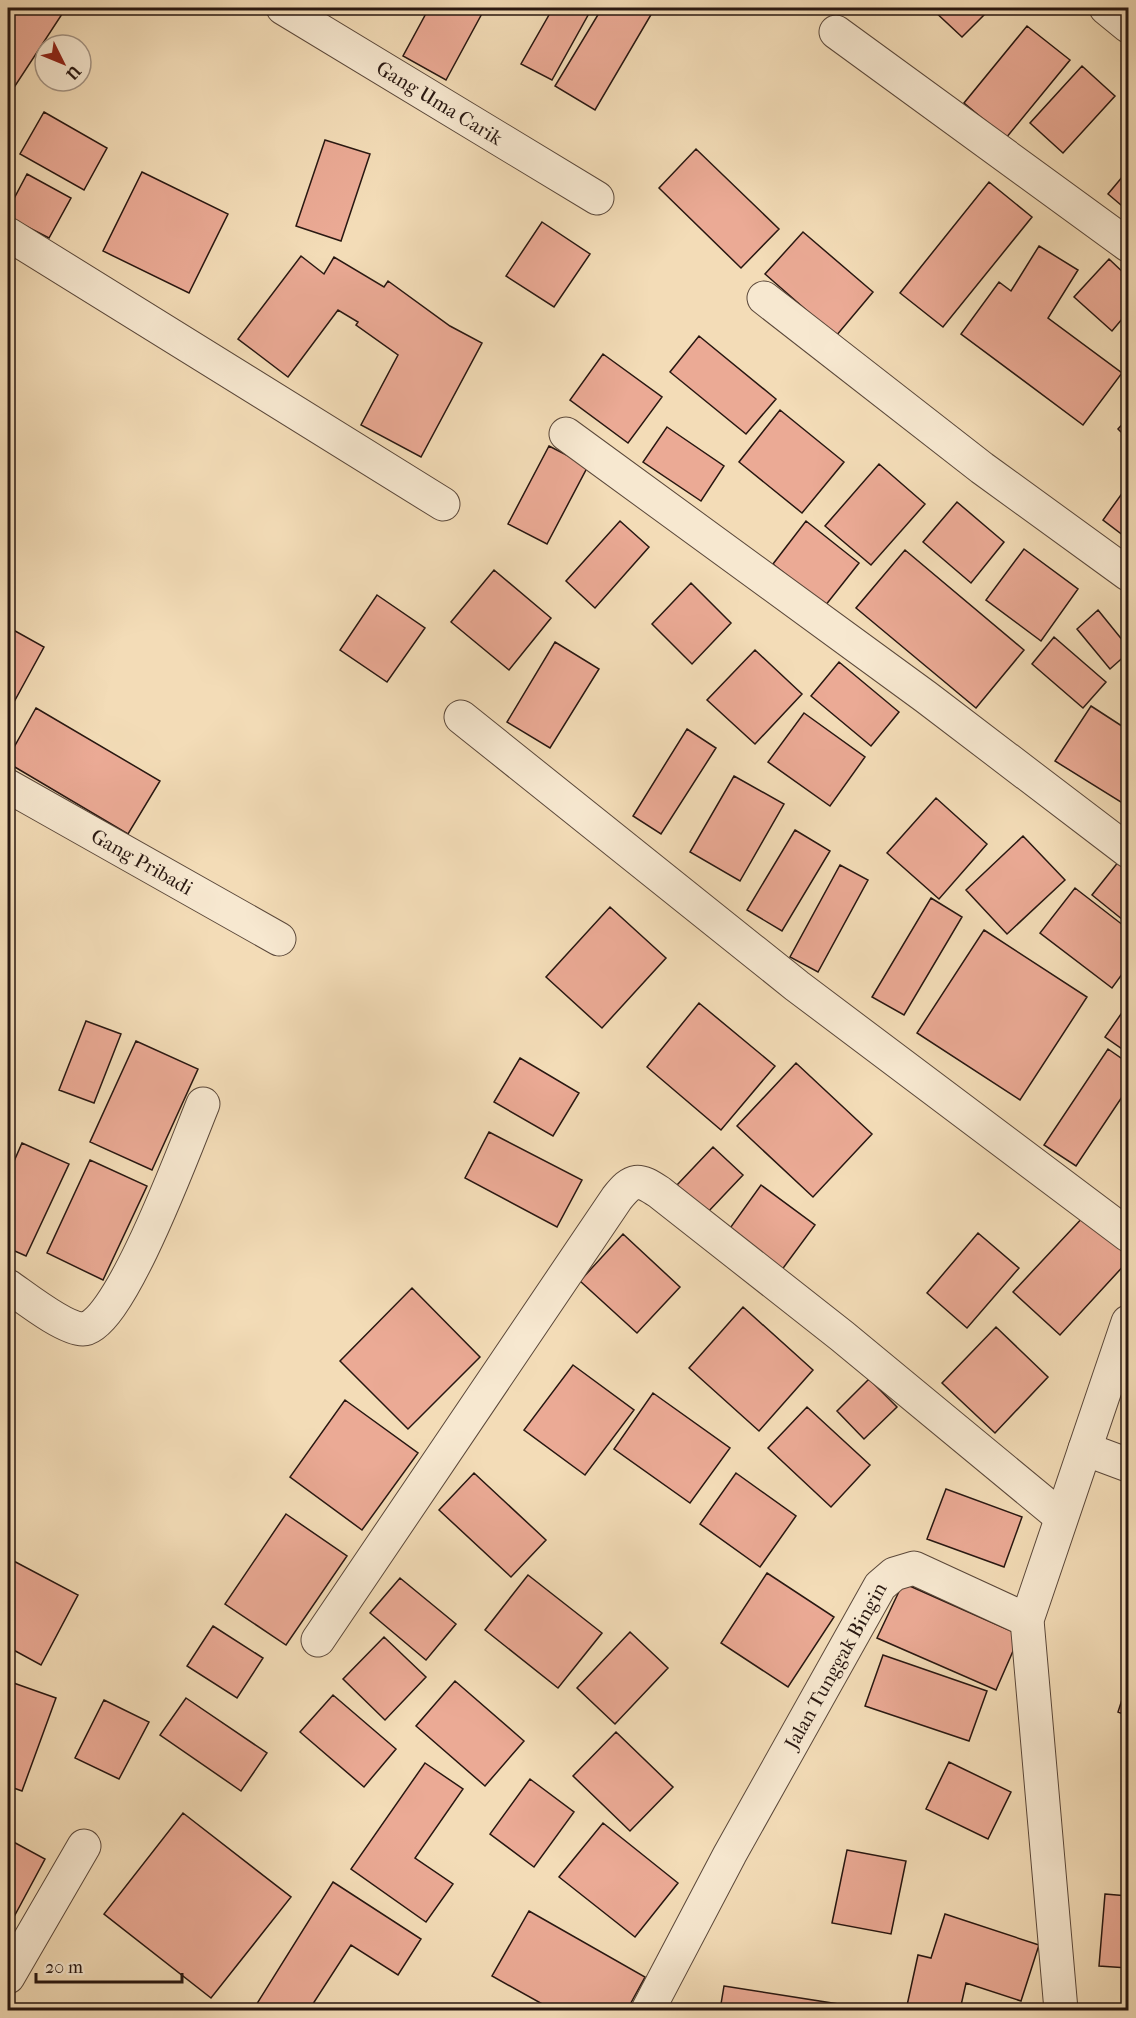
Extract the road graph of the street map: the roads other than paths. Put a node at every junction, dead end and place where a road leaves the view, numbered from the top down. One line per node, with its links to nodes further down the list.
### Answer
1 (283, 8): 5 (street, Gang Uma Carik)
2 (1106, 8): 3 (street)
3 (1128, 26)
4 (836, 32): 7 (street)
5 (597, 198)
6 (8, 234): 10 (street)
7 (1128, 246)
8 (764, 298): 11 (street)
9 (567, 434): 14 (street)
10 (443, 504)
11 (1128, 574)
12 (462, 717): 17 (street)
13 (8, 786): 15 (street, Gang Pribadi)
14 (1128, 851)
15 (279, 939)
16 (203, 1104): 18 (street)
17 (1128, 1234)
18 (8, 1286)
19 (1128, 1322): 20 (street)
20 (1084, 1449): 21 (street); 22 (street)
21 (1128, 1465)
22 (1061, 1517): 23 (street); 24 (street)
23 (1027, 1620): 27 (street, Jalan Tunggak Bingin); 28 (street)
24 (318, 1640)
25 (84, 1846): 26 (street)
26 (8, 1977)
27 (648, 2010)
28 (1061, 2010)

